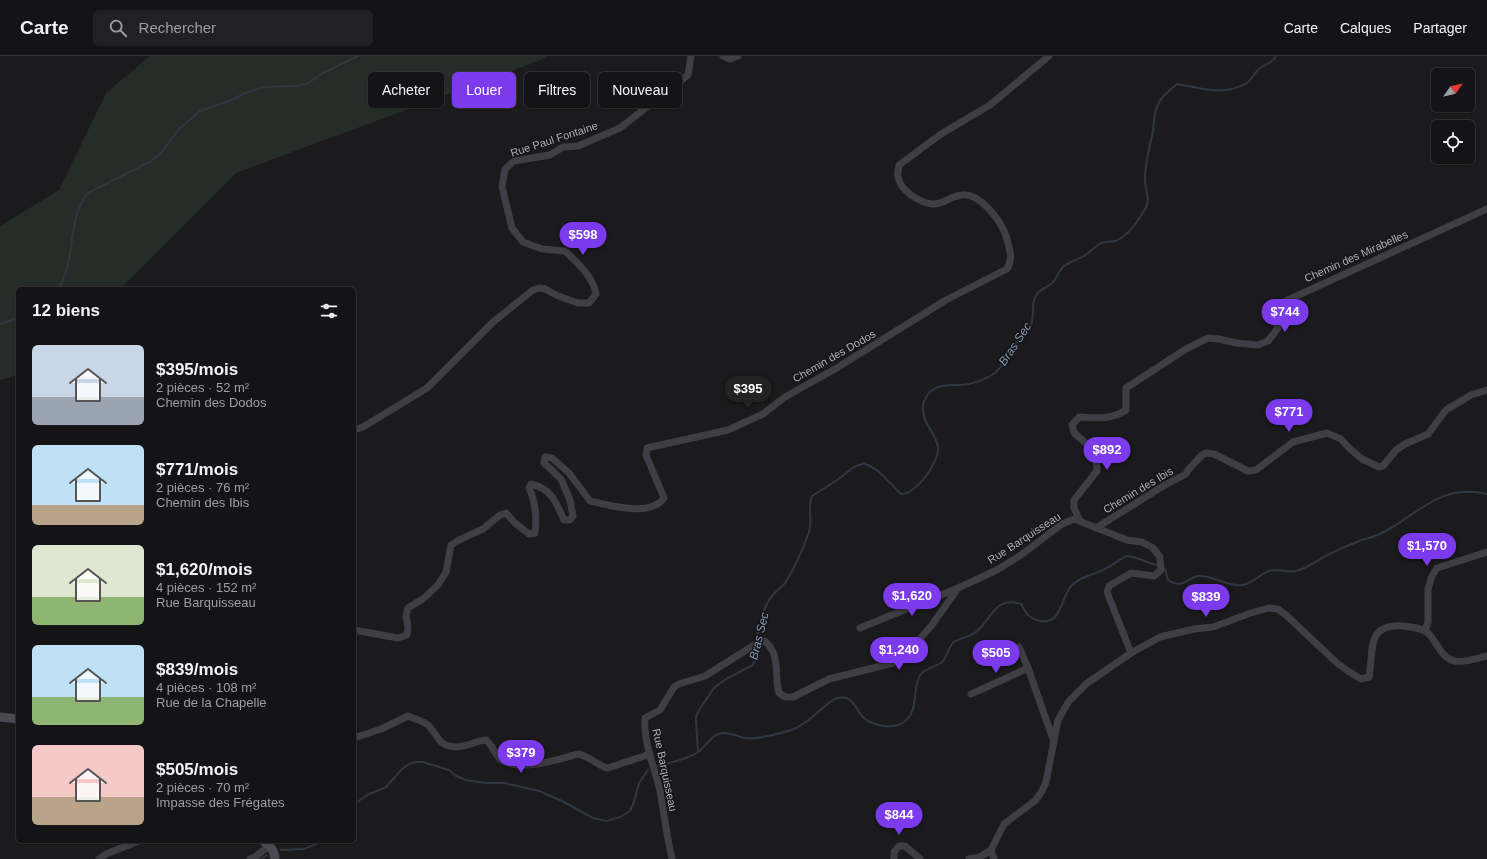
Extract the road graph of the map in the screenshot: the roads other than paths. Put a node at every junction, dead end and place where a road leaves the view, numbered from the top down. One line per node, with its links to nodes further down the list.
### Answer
1 (691, 56): 7 (street, Rue Paul Fontaine)
2 (723, 56): 3 (street)
3 (738, 56)
4 (1049, 56): 13 (street, Chemin des Dodos)
5 (1487, 209): 8 (street, Chemin des Mirabelles)
6 (1487, 390): 9 (street, Chemin des Ibis)
7 (356, 429)
8 (1080, 521): 9 (street); 11 (street, Rue Barquisseau)
9 (1096, 528): 16 (street)
10 (1487, 552): 14 (street)
11 (958, 588): 12 (street); 24 (street, Rue Barquisseau)
12 (860, 628)
13 (356, 629)
14 (1425, 630): 16 (street); 17 (street)
15 (1019, 647): 18 (street)
16 (1131, 653): 23 (street)
17 (1487, 656)
18 (1028, 668): 19 (street); 23 (street)
19 (971, 694)
20 (0, 717): 21 (main road)
21 (16, 719)
22 (356, 737): 24 (street)
23 (1054, 744): 27 (street)
24 (650, 754): 31 (street, Rue Barquisseau)
25 (134, 843): 28 (street)
26 (266, 843): 29 (street); 30 (main road)
27 (991, 850): 34 (street); 35 (street)
28 (99, 859)
29 (250, 859)
30 (275, 859)
31 (672, 859)
32 (894, 859): 33 (street)
33 (920, 859)
34 (969, 859)
35 (994, 859)

